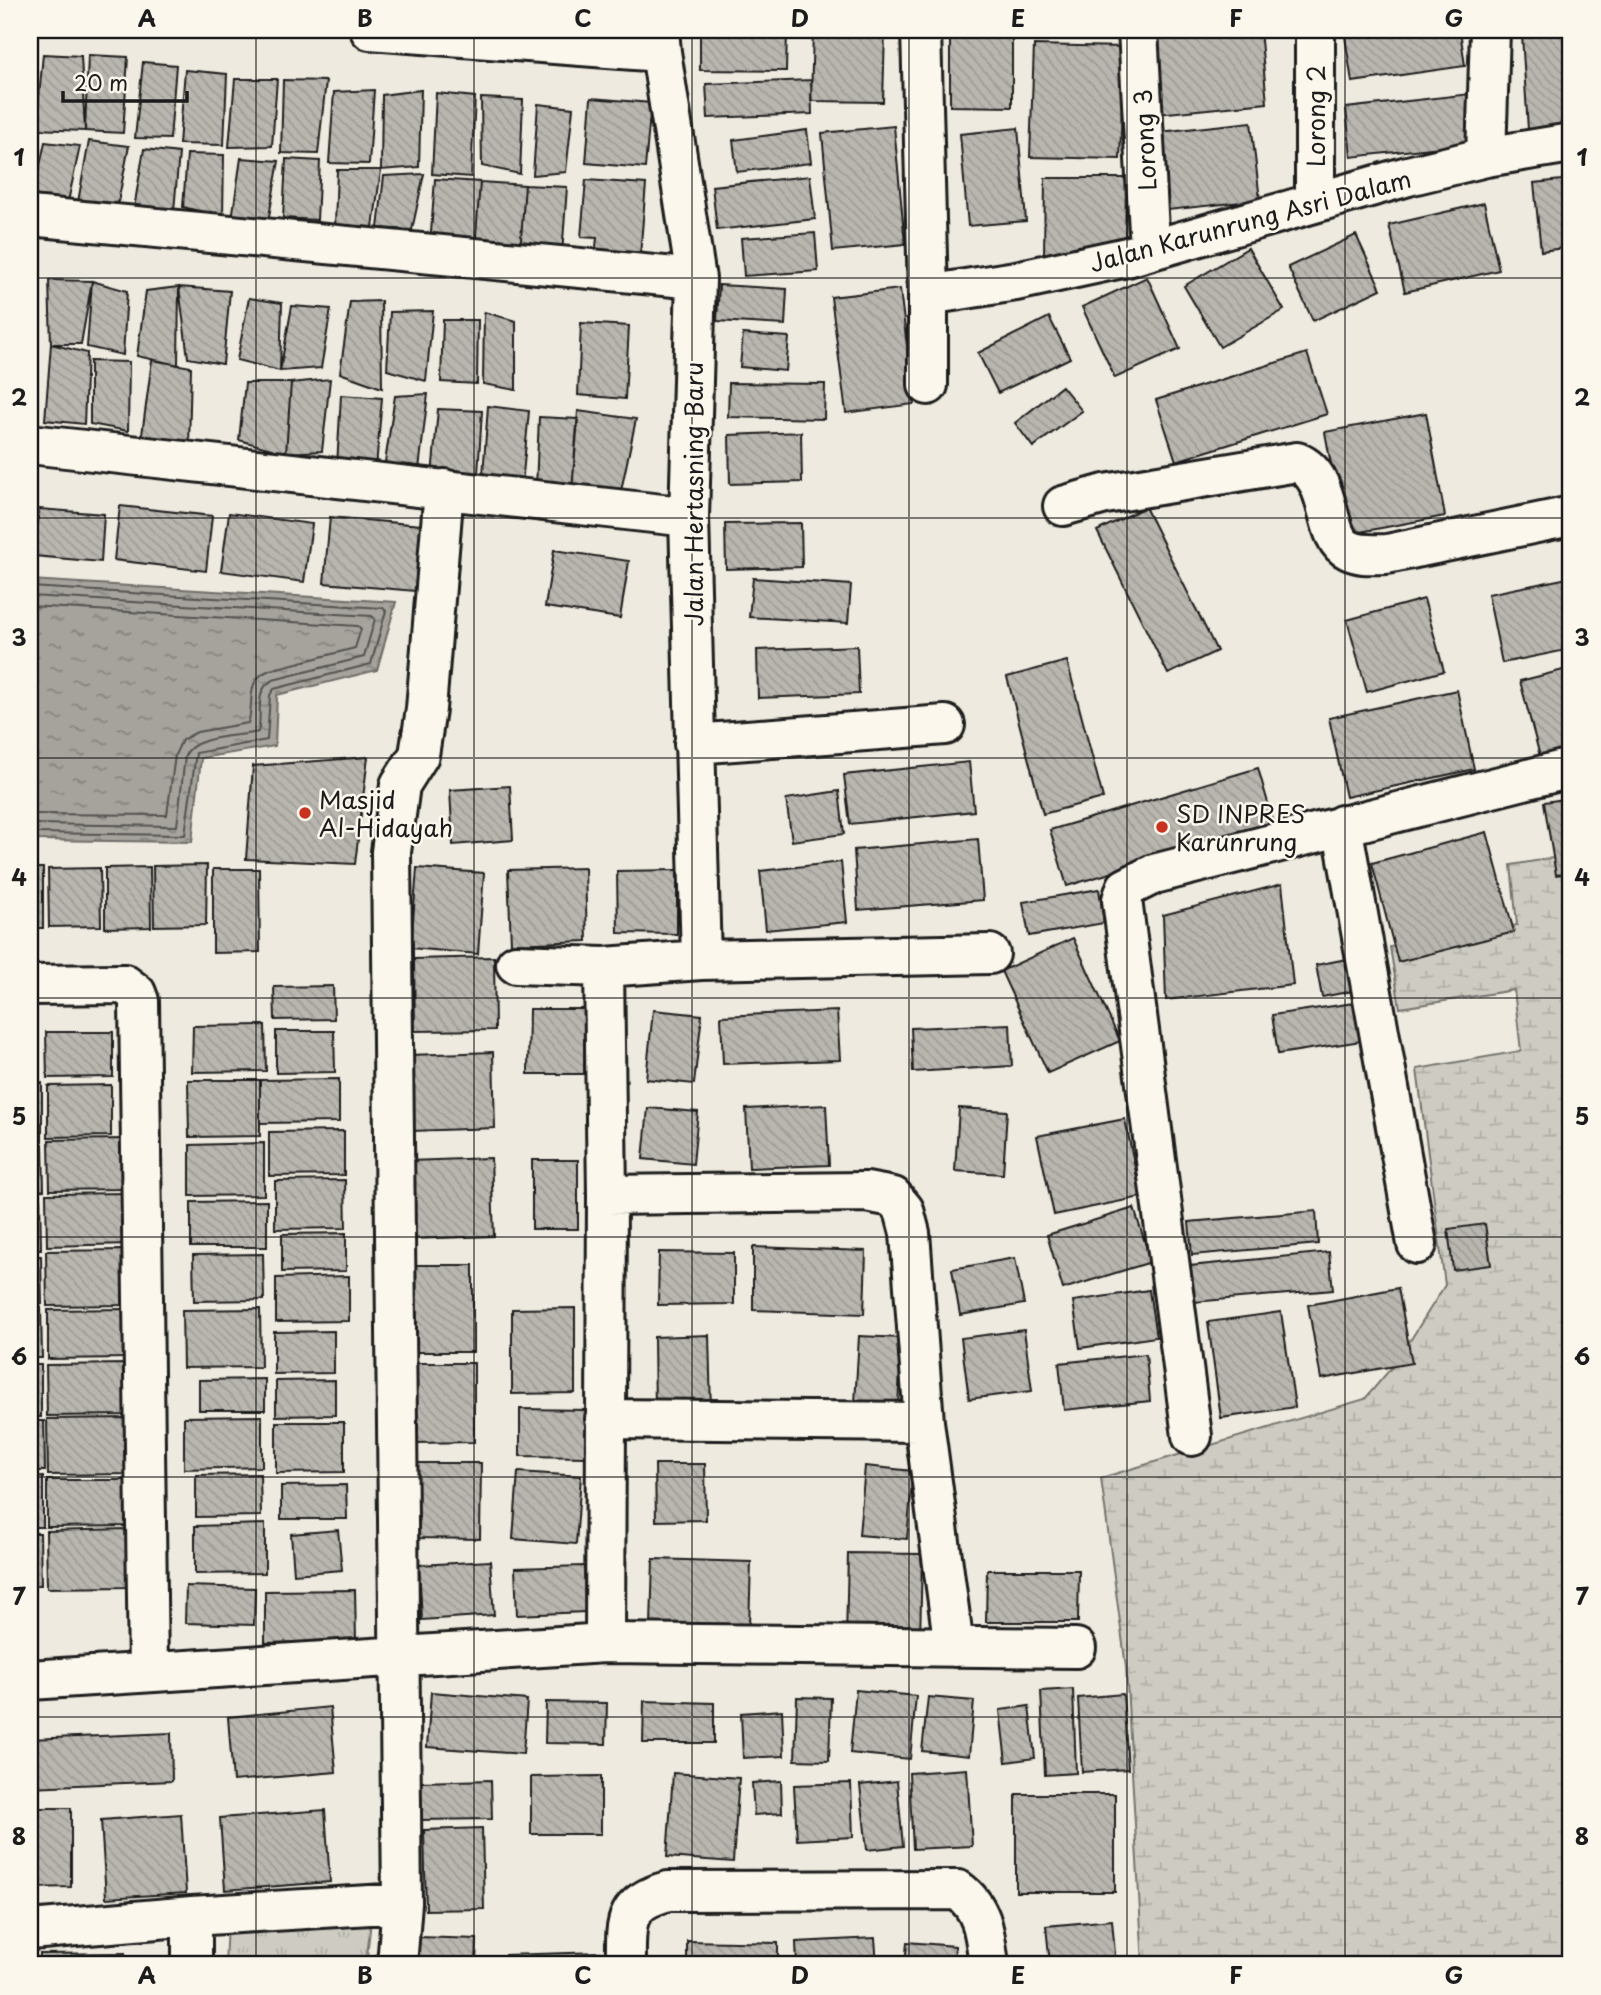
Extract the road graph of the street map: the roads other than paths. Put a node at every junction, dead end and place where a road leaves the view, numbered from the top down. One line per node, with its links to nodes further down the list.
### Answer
1 (370, 30): 6 (street)
2 (921, 30): 13 (street)
3 (1138, 30): 11 (street, Lorong 3)
4 (1315, 30): 9 (street, Lorong 2)
5 (1490, 30): 8 (street)
6 (660, 41): 12 (street, Jalan Hertasning Baru)
7 (1571, 143): 8 (street, Jalan Karunrung Asri Dalam)
8 (1486, 157): 9 (street, Jalan Karunrung Asri Dalam)
9 (1315, 201): 11 (street, Jalan Karunrung Asri Dalam)
10 (30, 216): 12 (street)
11 (1150, 250): 13 (street, Jalan Karunrung Asri Dalam)
12 (696, 279): 19 (street, Jalan Hertasning Baru)
13 (928, 295): 14 (street)
14 (928, 385)
15 (30, 444): 16 (street)
16 (444, 489): 19 (street); 37 (street)
17 (1063, 506): 18 (street)
18 (1571, 516)
19 (689, 517): 21 (street, Jalan Hertasning Baru)
20 (945, 725): 21 (street)
21 (694, 744): 25 (street, Jalan Hertasning Baru)
22 (1571, 768): 23 (street)
23 (1342, 825): 30 (street); 33 (street)
24 (990, 954): 25 (street)
25 (701, 960): 27 (street)
26 (516, 964): 27 (street)
27 (604, 967): 29 (street)
28 (30, 985): 38 (street)
29 (607, 1195): 31 (street); 32 (street)
30 (1417, 1244)
31 (604, 1419): 32 (street); 34 (street)
32 (924, 1422): 35 (street)
33 (1192, 1436)
34 (606, 1643): 35 (street); 37 (street)
35 (954, 1647): 36 (street)
36 (1076, 1648)
37 (400, 1656): 38 (street); 40 (street)
38 (148, 1671): 39 (street)
39 (30, 1680)
40 (402, 1903): 41 (street); 44 (street)
41 (192, 1916): 42 (street); 43 (street)
42 (30, 1930)
43 (192, 1965)
44 (397, 1965)
45 (626, 1965): 46 (street)
46 (989, 1965)

